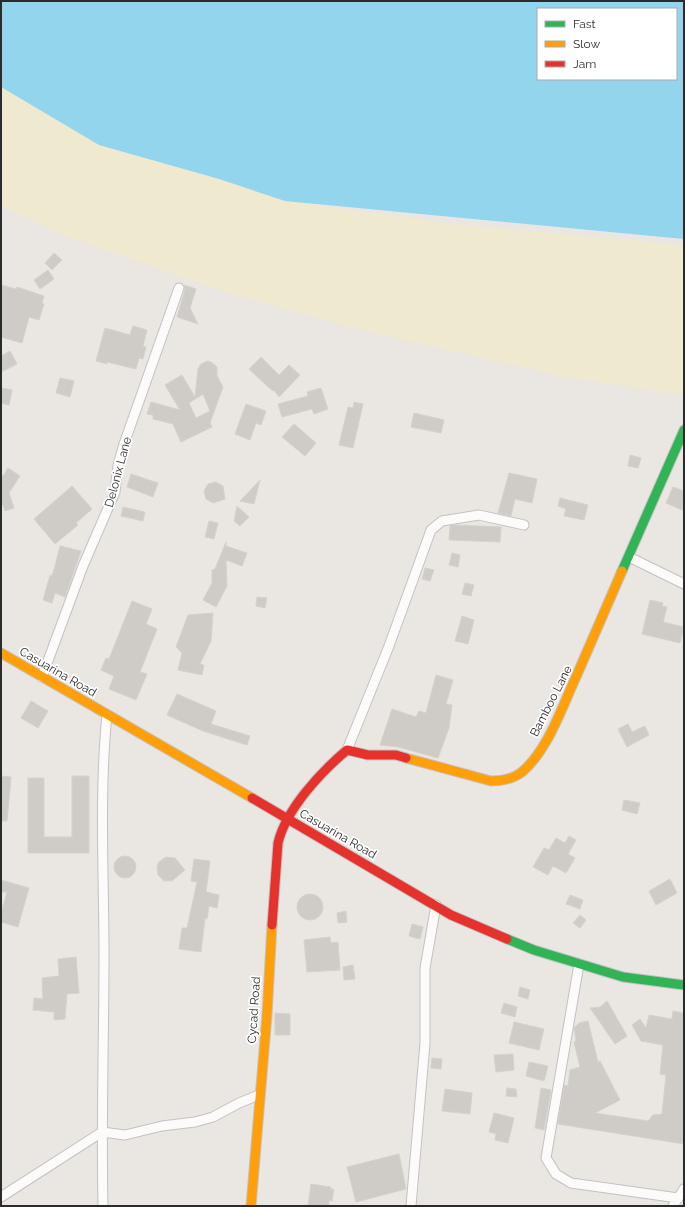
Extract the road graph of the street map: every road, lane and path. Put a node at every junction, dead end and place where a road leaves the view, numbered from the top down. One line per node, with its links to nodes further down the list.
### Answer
1 (179, 288): 7 (street, Delonix Lane)
2 (684, 430): 4 (street, Bamboo Lane)
3 (524, 525): 9 (street)
4 (629, 557): 5 (street); 9 (street, Bamboo Lane)
5 (684, 584)
6 (1, 653): 7 (street, Casuarina Road)
7 (42, 677): 8 (street, Casuarina Road)
8 (107, 715): 10 (street, Casuarina Road); 15 (street)
9 (347, 750): 10 (street)
10 (289, 819): 11 (street, Casuarina Road); 14 (street, Cycad Road)
11 (436, 905): 12 (street, Casuarina Road); 21 (street)
12 (579, 964): 13 (street, Casuarina Road); 18 (street)
13 (684, 985)
14 (259, 1095): 15 (street); 20 (street, Cycad Road)
15 (102, 1132): 17 (street); 19 (street)
16 (684, 1189): 18 (street)
17 (1, 1197)
18 (676, 1202)
19 (103, 1206)
20 (251, 1206)
21 (411, 1206)

